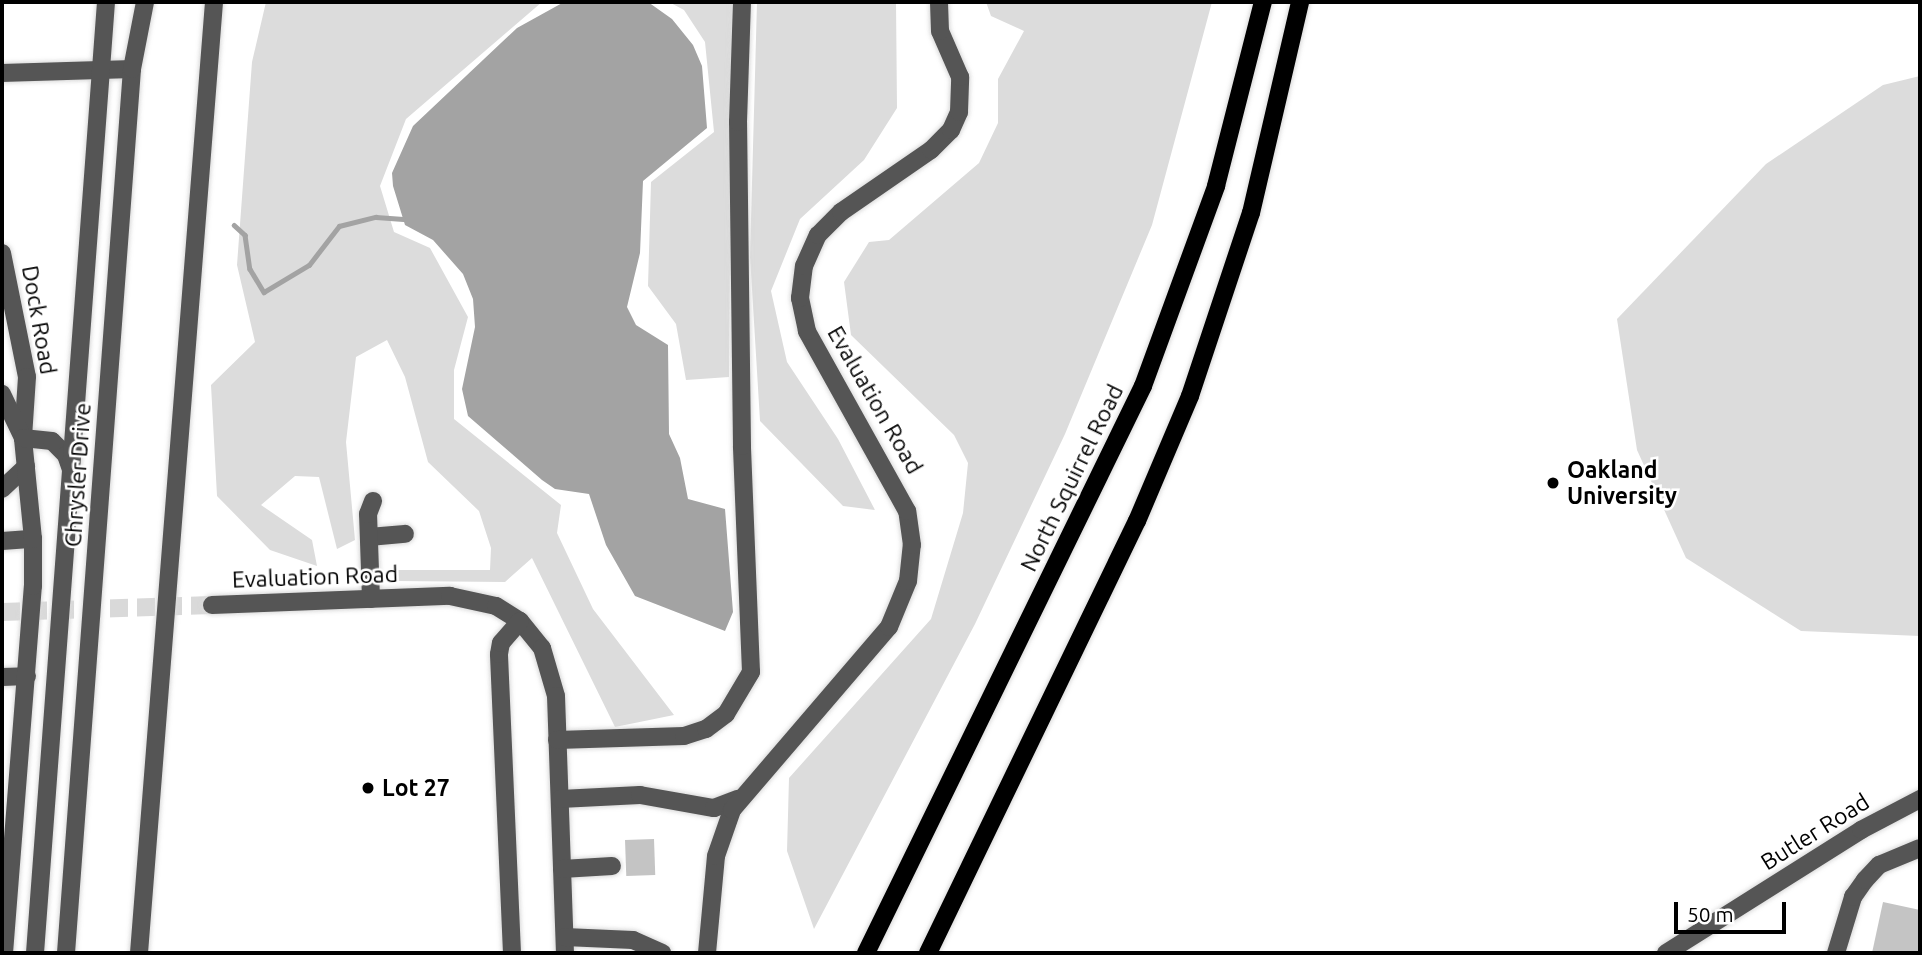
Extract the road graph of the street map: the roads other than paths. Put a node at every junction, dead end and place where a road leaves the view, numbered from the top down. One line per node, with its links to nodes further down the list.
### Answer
1 (106, 2): 9 (street, Chrysler Drive)
2 (145, 2): 8 (street, Chrysler Drive)
3 (214, 2): 40 (street)
4 (742, 2): 29 (street)
5 (939, 2): 30 (street, Evaluation Road)
6 (1263, 2): 44 (main road, North Squirrel Road)
7 (1300, 2): 45 (main road)
8 (132, 69): 9 (street); 39 (street, Chrysler Drive)
9 (100, 70): 10 (street); 17 (street, Chrysler Drive)
10 (2, 73)
11 (2, 253): 12 (street, Dock Road)
12 (7, 306): 13 (street, Dock Road)
13 (10, 339): 15 (street, Dock Road)
14 (2, 394): 15 (street, Dock Road)
15 (23, 438): 16 (street, Dock Road); 17 (street)
16 (26, 467): 18 (street); 22 (street, Dock Road)
17 (73, 473): 38 (street, Chrysler Drive)
18 (2, 489)
19 (373, 501): 21 (street)
20 (405, 534): 21 (street)
21 (369, 537): 24 (street)
22 (33, 540): 23 (street); 27 (street, Dock Road)
23 (2, 541)
24 (371, 599): 25 (street, Evaluation Road); 26 (street, Evaluation Road)
25 (212, 605)
26 (520, 621): 29 (street, Evaluation Road); 41 (street)
27 (26, 676): 28 (street); 37 (street, Dock Road)
28 (2, 677)
29 (557, 740): 31 (street, Evaluation Road)
30 (742, 796): 31 (street, Evaluation Road); 43 (street, Evaluation Road)
31 (560, 799): 35 (street, Evaluation Road)
32 (1920, 799): 46 (street, Butler Road)
33 (1920, 848): 47 (street)
34 (612, 866): 35 (street)
35 (562, 869): 36 (street, Evaluation Road)
36 (565, 945): 42 (street, Evaluation Road)
37 (4, 953)
38 (35, 953)
39 (66, 953)
40 (139, 953)
41 (512, 953)
42 (662, 953)
43 (707, 953)
44 (866, 953)
45 (928, 953)
46 (1666, 953)
47 (1836, 953)

